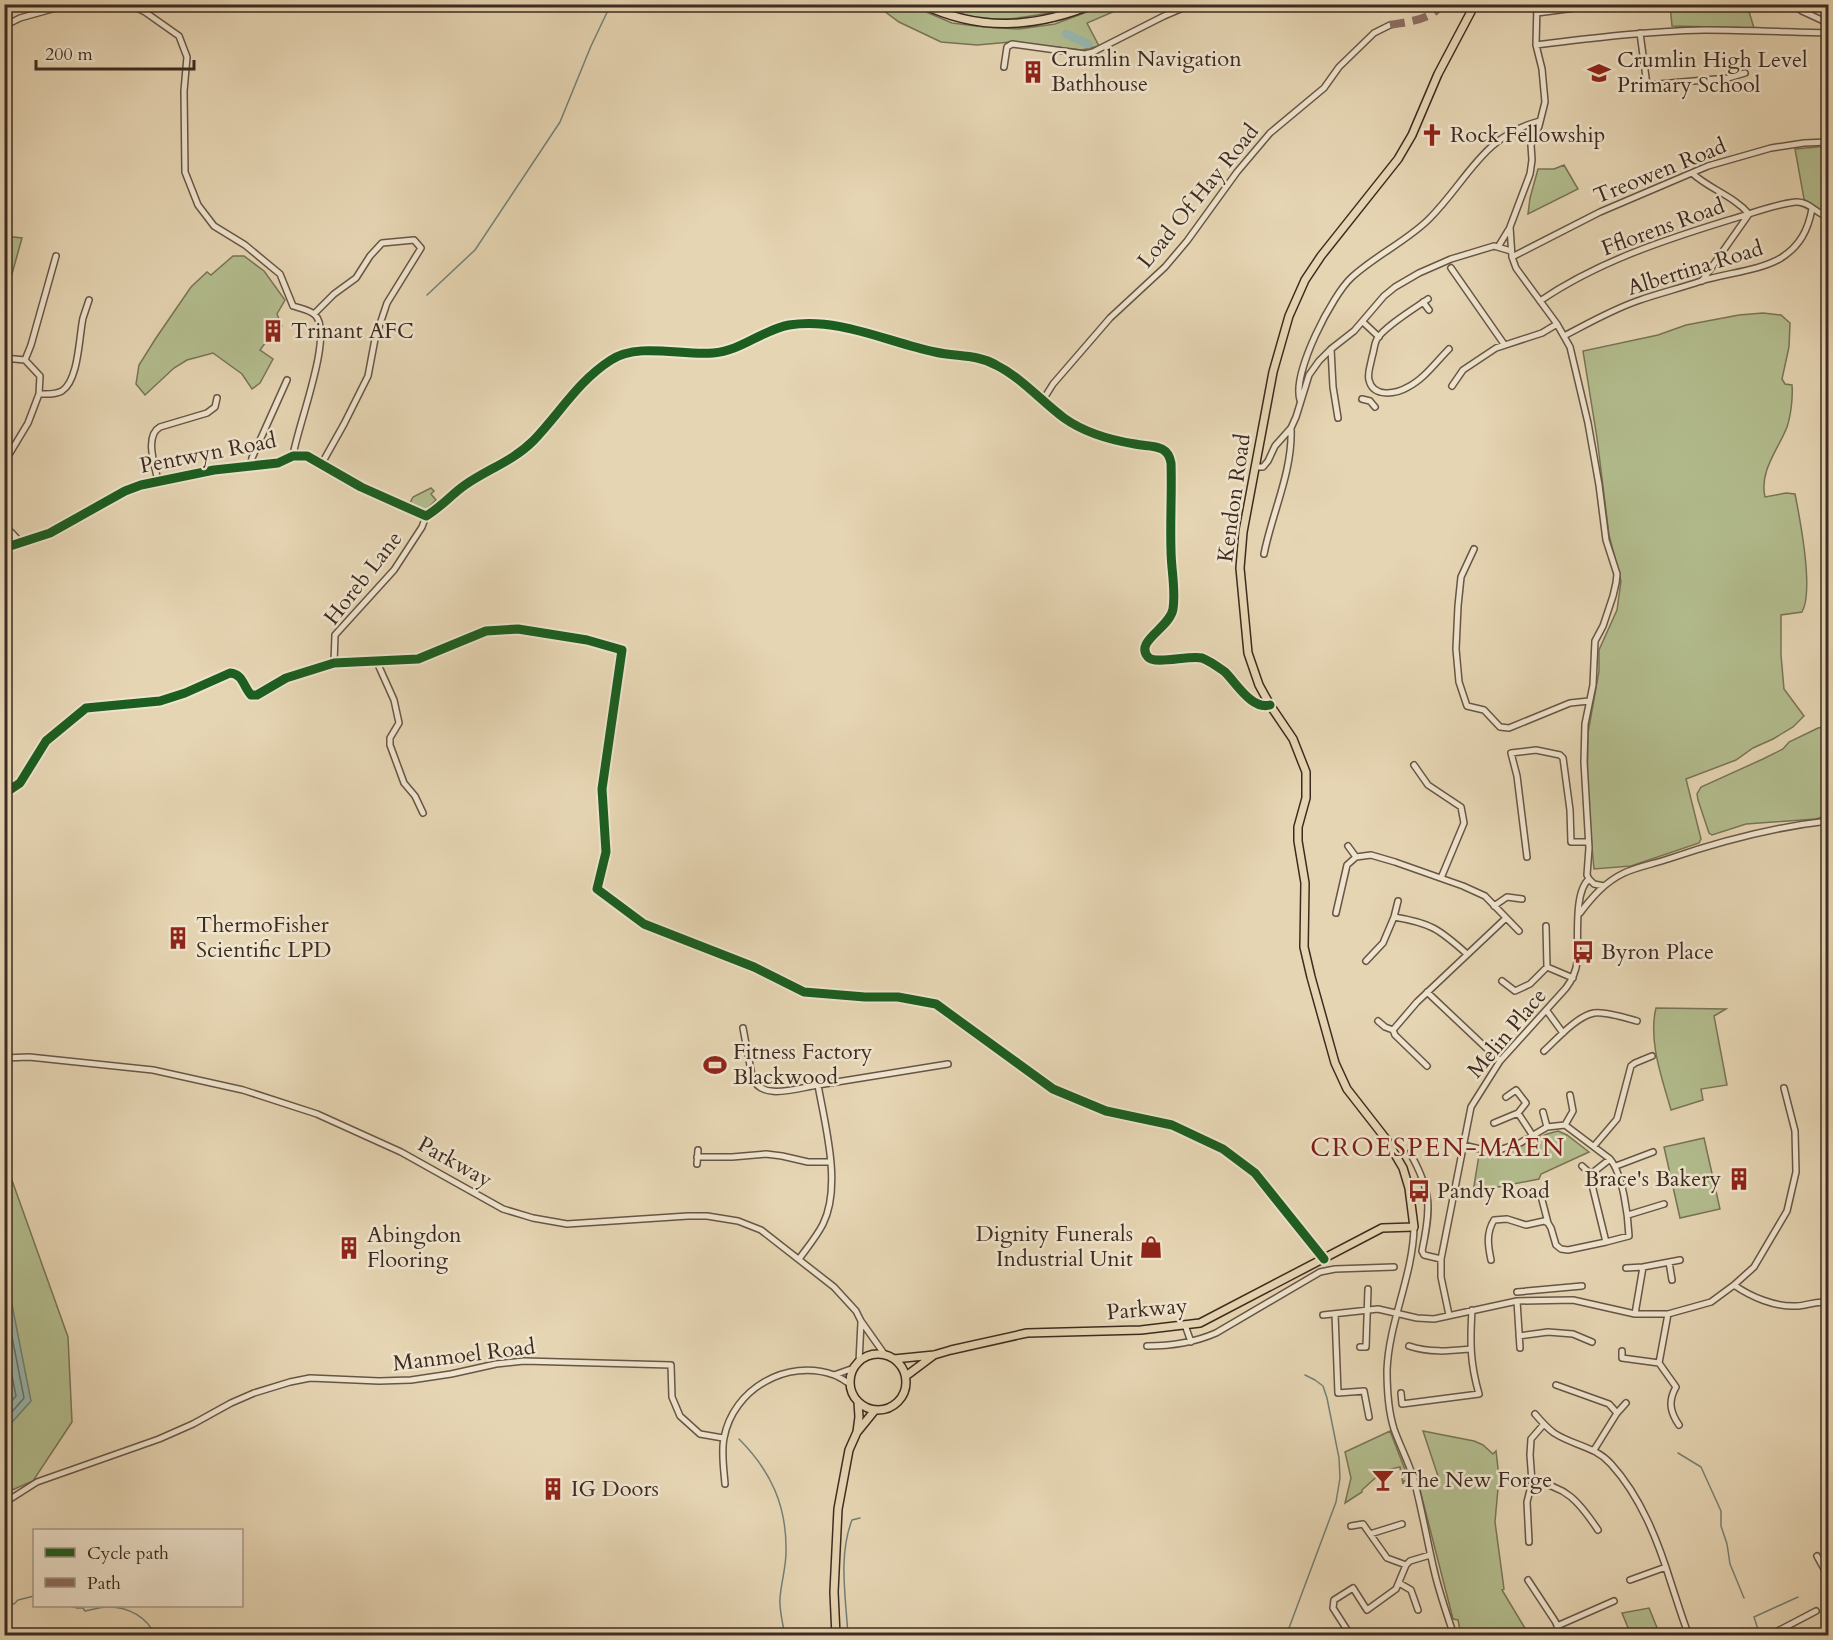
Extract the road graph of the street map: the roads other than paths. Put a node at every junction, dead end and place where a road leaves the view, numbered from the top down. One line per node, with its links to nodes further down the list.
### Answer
1 (70, 4): 12 (street)
2 (129, 4): 34 (street)
3 (922, 4): 4 (main road)
4 (1094, 4)
5 (1192, 4): 17 (street)
6 (1475, 4): 60 (main road, Kendon Road)
7 (1537, 4): 10 (street)
8 (1605, 4): 10 (street)
9 (1793, 4): 11 (street)
10 (1537, 13): 16 (street)
11 (1828, 23)
12 (4, 26)
13 (1390, 26): 49 (street, Load Of Hay Road)
14 (1640, 33): 15 (street); 16 (street); 18 (street)
15 (1828, 33)
16 (1536, 45): 19 (street)
17 (1004, 68)
18 (1745, 73)
19 (1540, 121): 25 (street); 51 (street)
20 (1828, 142): 21 (street, Treowen Road)
21 (1692, 173): 23 (street); 27 (street, Treowen Road)
22 (1812, 209): 23 (street, Fflorens Road); 24 (street); 30 (street, Albertina Road)
23 (1749, 214): 30 (street); 32 (street, Fflorens Road)
24 (1828, 217)
25 (1510, 227): 26 (street); 27 (street)
26 (1498, 247): 27 (street); 35 (street)
27 (1511, 254): 32 (street)
28 (56, 256): 43 (street)
29 (1451, 268): 39 (street)
30 (1702, 281): 37 (street, Albertina Road)
31 (89, 300): 47 (street)
32 (1540, 301): 36 (street)
33 (1429, 310): 38 (street)
34 (314, 314): 56 (street); 58 (street)
35 (1363, 322): 38 (street); 40 (street)
36 (1557, 324): 37 (street); 39 (street)
37 (1564, 336): 70 (street)
38 (1379, 337): 46 (street)
39 (1504, 344): 45 (street)
40 (1331, 349): 51 (street); 54 (street)
41 (1449, 349): 46 (street)
42 (4, 358): 43 (street)
43 (25, 360): 47 (street)
44 (287, 380): 59 (street)
45 (1452, 386)
46 (1377, 391): 52 (street)
47 (39, 394): 57 (street)
48 (217, 398): 61 (street)
49 (1043, 399): 62 (street); 71 (street)
50 (1362, 399): 52 (street)
51 (1300, 400): 55 (street)
52 (1370, 401): 53 (street)
53 (1375, 407)
54 (1338, 418)
55 (1291, 428): 60 (street); 67 (street)
56 (293, 456): 58 (street, Pentwyn Road); 59 (street, Pentwyn Road)
57 (4, 463)
58 (321, 465): 62 (street, Pentwyn Road)
59 (250, 467): 61 (street, Pentwyn Road)
60 (1255, 467): 71 (main road, Kendon Road)
61 (158, 481): 64 (street, Pentwyn Road)
62 (426, 516): 69 (street, Horeb Lane)
63 (4, 530): 64 (street)
64 (20, 542): 65 (street, Pentwyn Road)
65 (4, 548)
66 (1474, 549): 70 (street)
67 (1264, 554)
68 (376, 660): 69 (street); 74 (street); 141 (street)
69 (334, 663): 73 (street)
70 (1589, 701): 76 (street)
71 (1270, 705): 138 (main road, Kendon Road)
72 (1414, 765): 80 (street)
73 (4, 790)
74 (423, 813)
75 (1828, 821): 82 (street)
76 (1588, 842): 79 (street); 81 (street)
77 (1348, 846): 78 (street)
78 (1356, 857): 80 (street); 86 (street)
79 (1527, 857)
80 (1442, 878): 85 (street)
81 (1589, 879): 82 (street); 87 (street, Melin Place)
82 (1604, 886): 87 (street)
83 (1522, 899): 85 (street)
84 (1398, 901): 88 (street)
85 (1494, 906): 89 (street)
86 (1336, 913)
87 (1579, 915): 95 (street, Melin Place)
88 (1394, 917): 92 (street); 93 (street)
89 (1506, 918): 91 (street); 92 (street)
90 (1546, 926): 94 (street)
91 (1519, 931)
92 (1467, 954): 97 (street)
93 (1366, 961)
94 (1547, 967): 95 (street); 96 (street)
95 (1573, 978): 98 (street, Melin Place)
96 (1502, 981)
97 (1427, 992): 102 (street); 107 (street)
98 (1547, 1011): 103 (street); 107 (street, Melin Place)
99 (1378, 1021): 102 (street)
100 (1637, 1021): 103 (street)
101 (743, 1029): 110 (street)
102 (1392, 1030): 109 (street)
103 (1563, 1033): 104 (street)
104 (1544, 1051)
105 (1652, 1056): 121 (street)
106 (4, 1058): 140 (street, Parkway)
107 (1500, 1061): 120 (street, Melin Place)
108 (948, 1064): 110 (street)
109 (1427, 1066)
110 (818, 1085): 127 (street)
111 (1784, 1088): 150 (street)
112 (1570, 1095): 117 (street)
113 (1506, 1097): 115 (street)
114 (1544, 1112): 118 (street)
115 (1518, 1113): 116 (street); 119 (street)
116 (1494, 1123)
117 (1565, 1125): 118 (street); 121 (street)
118 (1547, 1127): 119 (street)
119 (1533, 1136): 120 (street)
120 (1462, 1145): 142 (street, Melin Place)
121 (1594, 1146): 126 (street)
122 (698, 1150): 125 (street)
123 (1653, 1152): 130 (street)
124 (1410, 1153): 142 (street)
125 (697, 1157): 127 (street); 128 (street)
126 (1610, 1159): 129 (street); 130 (street)
127 (830, 1162): 140 (street)
128 (696, 1164)
129 (1582, 1166)
130 (1616, 1166): 135 (street)
131 (1593, 1189): 139 (street)
132 (1540, 1192): 137 (street)
133 (1664, 1204): 135 (street)
134 (1490, 1213): 136 (street)
135 (1628, 1215): 139 (street)
136 (1494, 1220): 137 (street); 143 (street)
137 (1548, 1223): 139 (street)
138 (1414, 1227): 141 (main road, Parkway); 163 (street)
139 (1606, 1242)
140 (799, 1259): 168 (street, Parkway)
141 (1324, 1259): 169 (main road, Parkway)
142 (1441, 1259): 167 (street, Melin Place)
143 (1491, 1260)
144 (1680, 1260): 145 (street)
145 (1669, 1262): 147 (street); 149 (street)
146 (1394, 1267): 171 (street)
147 (1643, 1267): 148 (street); 164 (street)
148 (1626, 1268)
149 (1672, 1280)
150 (1734, 1285): 159 (street); 165 (street)
151 (1582, 1286): 152 (street)
152 (1572, 1287): 154 (street); 157 (street)
153 (1368, 1289): 161 (street)
154 (1528, 1291): 155 (street); 156 (street)
155 (1517, 1292)
156 (1529, 1300): 157 (street); 158 (street)
157 (1574, 1300): 164 (street)
158 (1516, 1301): 160 (street); 170 (street)
159 (1828, 1303)
160 (1472, 1310): 167 (street); 177 (street)
161 (1368, 1311): 162 (street); 163 (street); 175 (street)
162 (1335, 1314): 166 (street); 199 (street)
163 (1397, 1314): 167 (street); 213 (street)
164 (1635, 1314): 165 (street)
165 (1668, 1314): 183 (street)
166 (1323, 1315)
167 (1449, 1316)
168 (861, 1321): 179 (street, Parkway); 182 (street)
169 (1185, 1325): 171 (street); 180 (main road, Parkway)
170 (1519, 1336): 172 (street); 176 (street)
171 (1191, 1342): 173 (street)
172 (1592, 1342)
173 (1147, 1346)
174 (1409, 1346): 177 (street)
175 (1360, 1347)
176 (1520, 1348)
177 (1470, 1349): 193 (street)
178 (1622, 1354): 183 (street)
179 (885, 1355): 181 (main road); 182 (main road)
180 (934, 1355): 181 (main road); 186 (main road)
181 (894, 1359): 186 (main road)
182 (859, 1362): 184 (main road)
183 (1659, 1363): 201 (street)
184 (854, 1368): 185 (street); 188 (main road)
185 (834, 1375): 188 (street); 203 (street)
186 (906, 1376): 196 (main road)
187 (1569, 1382): 190 (street)
188 (850, 1384): 194 (main road)
189 (1556, 1385): 190 (street)
190 (1567, 1389): 198 (street)
191 (1401, 1393): 193 (street)
192 (1487, 1393): 193 (street)
193 (1479, 1394)
194 (858, 1402): 196 (main road); 202 (main road)
195 (1626, 1403): 198 (street)
196 (875, 1410): 202 (main road)
197 (1535, 1413): 200 (street)
198 (1617, 1413): 204 (street)
199 (1369, 1417)
200 (1544, 1424): 204 (street); 205 (street)
201 (1679, 1425)
202 (857, 1432): 227 (main road)
203 (723, 1438): 206 (street); 207 (street, Manmoel Road)
204 (1594, 1450): 216 (street)
205 (1532, 1482): 210 (street); 212 (street)
206 (725, 1484)
207 (4, 1503)
208 (1402, 1524): 211 (street)
209 (1352, 1526): 211 (street)
210 (1598, 1530)
211 (1370, 1534): 215 (street)
212 (1529, 1542)
213 (1430, 1555): 215 (street); 229 (street)
214 (1817, 1556): 217 (street)
215 (1406, 1564): 220 (street)
216 (1666, 1567): 219 (street); 231 (street)
217 (1828, 1576)
218 (1528, 1580): 224 (street)
219 (1630, 1581)
220 (1399, 1583): 222 (street); 228 (street)
221 (1614, 1601): 224 (street)
222 (1418, 1610)
223 (1816, 1611): 226 (street)
224 (1557, 1626): 230 (street)
225 (1774, 1633): 226 (street)
226 (1783, 1633)
227 (836, 1635)
228 (1351, 1635)
229 (1454, 1635)
230 (1562, 1635)
231 (1689, 1635)

